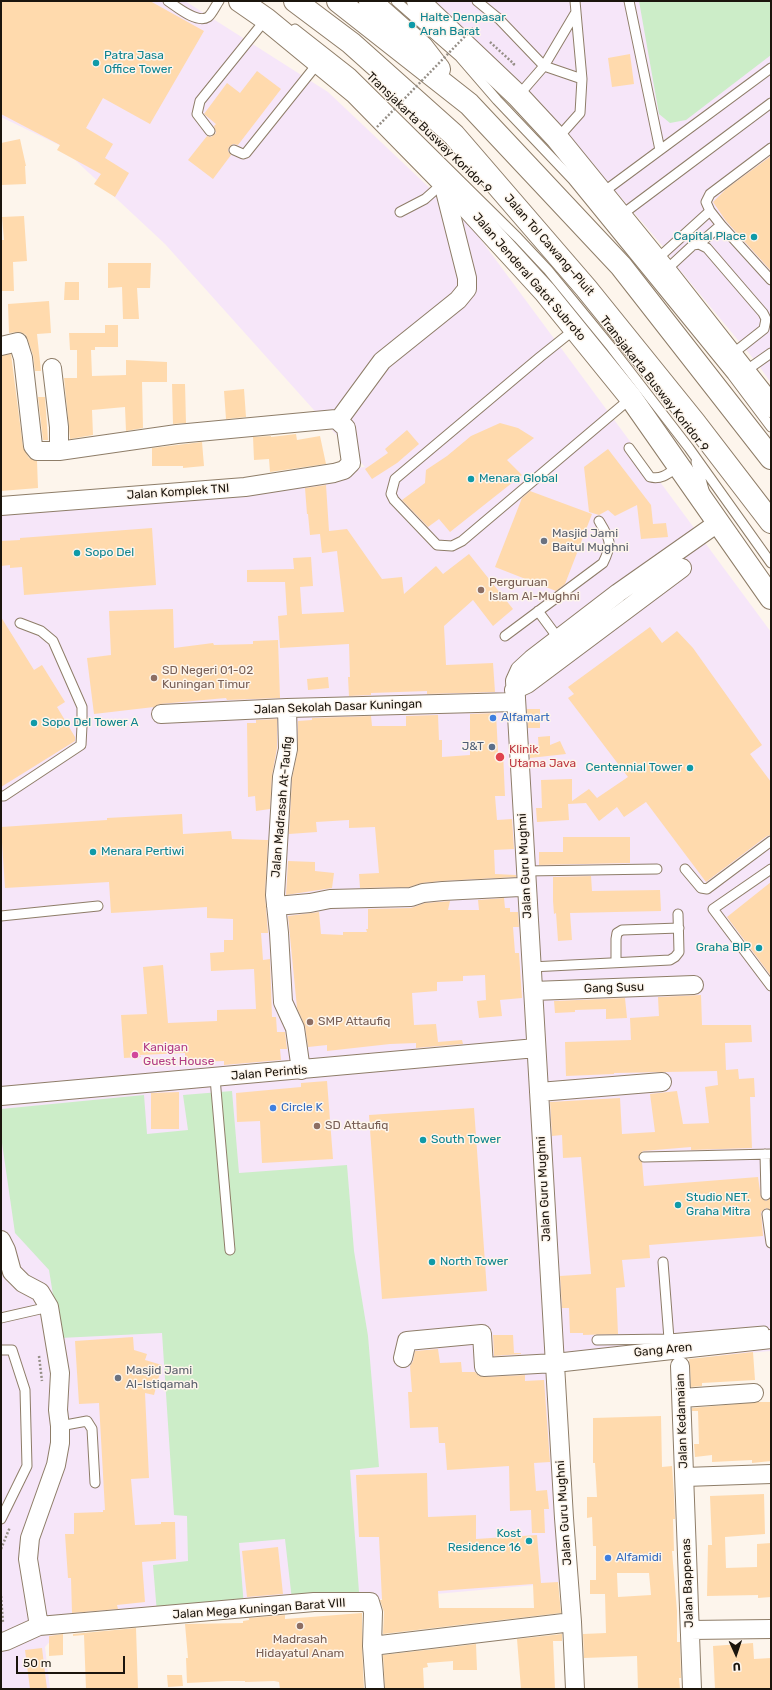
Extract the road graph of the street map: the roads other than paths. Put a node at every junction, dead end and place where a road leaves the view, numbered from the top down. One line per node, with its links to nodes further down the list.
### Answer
1 (168, 1): 2 (lane)
2 (219, 1)
3 (240, 1): 13 (highway, Jalan Jenderal Gatot Subroto)
4 (295, 1): 53 (highway, Jalan Tol Cawang–Pluit)
5 (338, 1): 21 (highway)
6 (370, 1): 21 (highway)
7 (396, 1): 45 (lane)
8 (418, 1): 19 (highway)
9 (477, 1): 16 (lane)
10 (575, 1): 12 (lane)
11 (629, 1): 26 (lane)
12 (576, 12): 16 (lane); 18 (lane)
13 (266, 19): 15 (highway, Jalan Jenderal Gatot Subroto); 22 (lane)
14 (290, 25): 48 (lane, Transjakarta Busway Koridor 9)
15 (318, 62): 25 (lane); 27 (highway, Jalan Jenderal Gatot Subroto)
16 (544, 66): 18 (lane); 19 (lane)
17 (771, 68): 26 (lane)
18 (582, 79): 23 (lane)
19 (518, 96): 23 (highway)
20 (771, 103): 31 (lane)
21 (469, 104): 49 (highway)
22 (210, 131)
23 (556, 138): 28 (highway)
24 (771, 148): 29 (lane)
25 (234, 150)
26 (660, 150): 28 (lane)
27 (443, 182): 30 (lane); 37 (highway, Jalan Jenderal Gatot Subroto); 44 (street)
28 (602, 194): 31 (highway)
29 (710, 211): 32 (lane); 34 (lane)
30 (400, 212)
31 (620, 216): 34 (highway)
32 (721, 225): 33 (lane); 35 (lane)
33 (699, 244): 34 (lane); 36 (lane)
34 (660, 266): 40 (highway)
35 (771, 280)
36 (768, 323): 40 (lane)
37 (576, 329): 42 (highway, Jalan Jenderal Gatot Subroto); 42 (lane)
38 (1, 346): 47 (street)
39 (771, 353): 40 (lane)
40 (737, 363): 43 (highway)
41 (52, 368): 47 (street)
42 (631, 398): 48 (highway, Jalan Jenderal Gatot Subroto)
43 (771, 406)
44 (338, 421): 47 (street); 50 (street, Jalan Komplek TNI)
45 (771, 427)
46 (629, 448): 48 (lane)
47 (59, 451)
48 (684, 457): 52 (highway, Jalan Jenderal Gatot Subroto); 54 (lane, Transjakarta Busway Koridor 9)
49 (771, 458)
50 (1, 506)
51 (599, 521): 59 (lane)
52 (719, 522): 56 (street, Jalan Guru Mughni); 57 (highway, Jalan Jenderal Gatot Subroto)
53 (771, 522)
54 (771, 563)
55 (682, 568): 58 (street)
56 (618, 593): 58 (street); 62 (street, Jalan Guru Mughni)
57 (771, 598)
58 (629, 607): 63 (street)
59 (538, 611): 61 (lane); 62 (lane)
60 (20, 623): 66 (lane)
61 (505, 636)
62 (558, 638): 63 (street, Jalan Guru Mughni)
63 (515, 696): 64 (street, Jalan Sekolah Dasar Kuningan); 71 (street, Jalan Guru Mughni)
64 (287, 708): 65 (street, Jalan Sekolah Dasar Kuningan); 74 (street, Jalan Madrasah At-Taufig)
65 (161, 714)
66 (1, 796)
67 (771, 841): 69 (lane)
68 (657, 869): 71 (lane)
69 (685, 869)
70 (771, 869): 81 (lane)
71 (525, 871): 72 (street, Jalan Guru Mughni)
72 (526, 889): 74 (street); 79 (street, Jalan Guru Mughni)
73 (98, 906): 76 (lane)
74 (276, 906): 84 (street, Jalan Madrasah At-Taufig)
75 (678, 914): 77 (lane)
76 (1, 916)
77 (678, 928): 78 (lane); 78 (lane)
78 (616, 962): 79 (lane)
79 (531, 967): 82 (street, Jalan Guru Mughni)
80 (694, 985): 82 (street, Gang Susu)
81 (771, 986)
82 (532, 991): 83 (street, Jalan Guru Mughni)
83 (536, 1048): 84 (street, Jalan Perintis); 87 (street, Jalan Guru Mughni)
84 (301, 1070): 85 (street, Jalan Perintis)
85 (215, 1078): 88 (street, Jalan Perintis); 95 (lane)
86 (662, 1082): 87 (street)
87 (538, 1092): 105 (street, Jalan Guru Mughni)
88 (1, 1096)
89 (768, 1154): 90 (lane); 91 (lane)
90 (644, 1157)
91 (766, 1195)
92 (767, 1214): 94 (lane)
93 (1, 1240): 97 (street)
94 (771, 1243)
95 (230, 1250)
96 (663, 1262): 100 (lane)
97 (49, 1307): 98 (lane); 109 (street)
98 (1, 1318)
99 (771, 1330): 100 (lane)
100 (669, 1339): 102 (lane)
101 (771, 1339): 105 (street, Gang Aren)
102 (597, 1340)
103 (1, 1350): 113 (lane)
104 (403, 1358): 105 (street, Gang Aren)
105 (555, 1363): 114 (street, Jalan Guru Mughni)
106 (680, 1366): 108 (street, Jalan Kedamaian)
107 (754, 1393): 108 (street)
108 (682, 1398): 111 (street, Jalan Kedamaian)
109 (60, 1426): 112 (lane); 115 (street)
110 (771, 1474): 111 (street)
111 (685, 1476): 117 (street, Jalan Bappenas)
112 (95, 1483)
113 (1, 1519)
114 (572, 1622): 119 (street); 121 (street, Jalan Guru Mughni)
115 (38, 1626): 118 (street, Jalan Mega Kuningan Barat VIII); 119 (street, Jalan Mega Kuningan Barat VIII)
116 (771, 1629): 117 (street)
117 (690, 1630): 122 (street, Jalan Bappenas)
118 (1, 1642)
119 (372, 1646): 120 (street)
120 (374, 1689)
121 (575, 1689)
122 (692, 1689)

